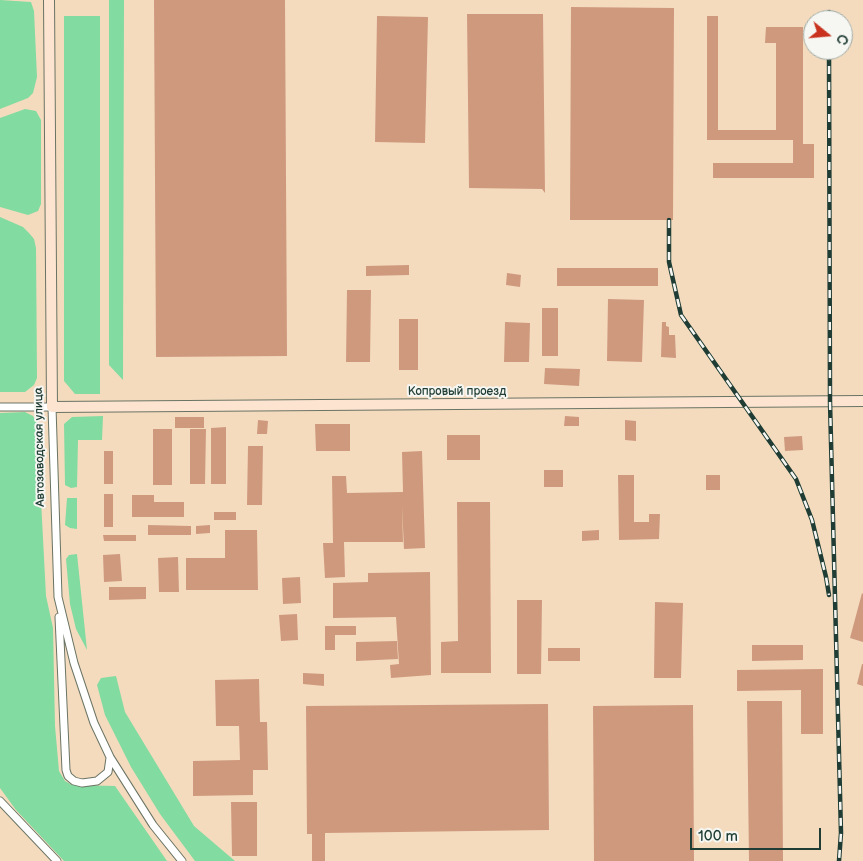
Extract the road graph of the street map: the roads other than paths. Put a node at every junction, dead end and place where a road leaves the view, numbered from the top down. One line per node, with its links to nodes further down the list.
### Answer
1 (49, 0): 3 (main road, Автозаводская улица)
2 (863, 400): 3 (main road, Копровый проезд)
3 (52, 406): 4 (street); 5 (street, Автозаводская улица)
4 (0, 407)
5 (58, 597): 6 (street, Автозаводская улица); 6 (street)
6 (110, 757): 9 (street, Автозаводская улица)
7 (0, 801): 8 (street)
8 (57, 861)
9 (182, 861)

